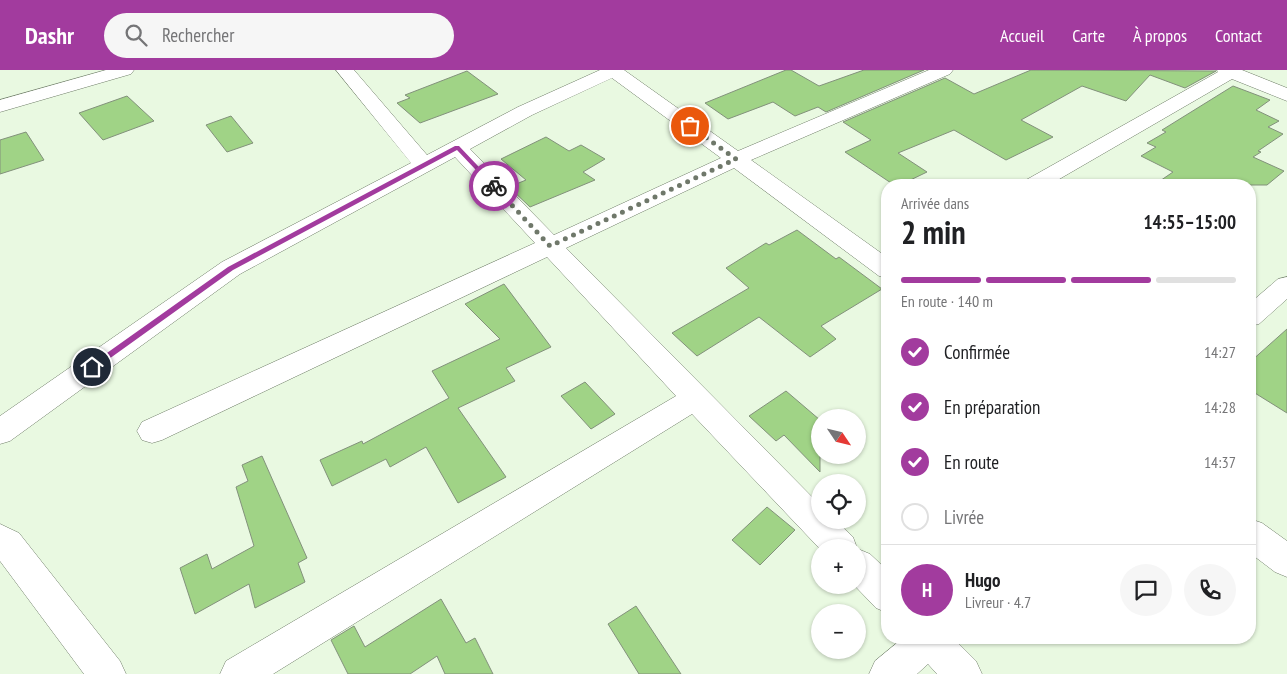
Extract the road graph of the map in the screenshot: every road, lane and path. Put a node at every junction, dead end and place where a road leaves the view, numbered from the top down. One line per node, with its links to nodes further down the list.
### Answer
1 (125, 70): 7 (street)
2 (345, 70): 10 (street)
3 (614, 70): 8 (street); 9 (street)
4 (944, 70): 9 (street)
5 (1228, 71): 6 (street); 11 (street)
6 (1287, 95)
7 (0, 106)
8 (457, 147): 10 (street); 12 (street)
9 (736, 159): 12 (street); 13 (street)
10 (424, 165): 18 (street)
11 (1044, 179)
12 (550, 246): 16 (street); 17 (street)
13 (881, 265)
14 (1281, 299): 15 (street)
15 (1256, 314)
16 (696, 398): 21 (street); 28 (street)
17 (152, 431)
18 (0, 432)
19 (1256, 538): 22 (street)
20 (0, 539): 27 (street)
21 (832, 539)
22 (1287, 561)
23 (866, 573): 24 (street)
24 (881, 589)
25 (922, 644): 29 (street)
26 (935, 644): 30 (street)
27 (107, 674)
28 (239, 674)
29 (888, 674)
30 (963, 674)

